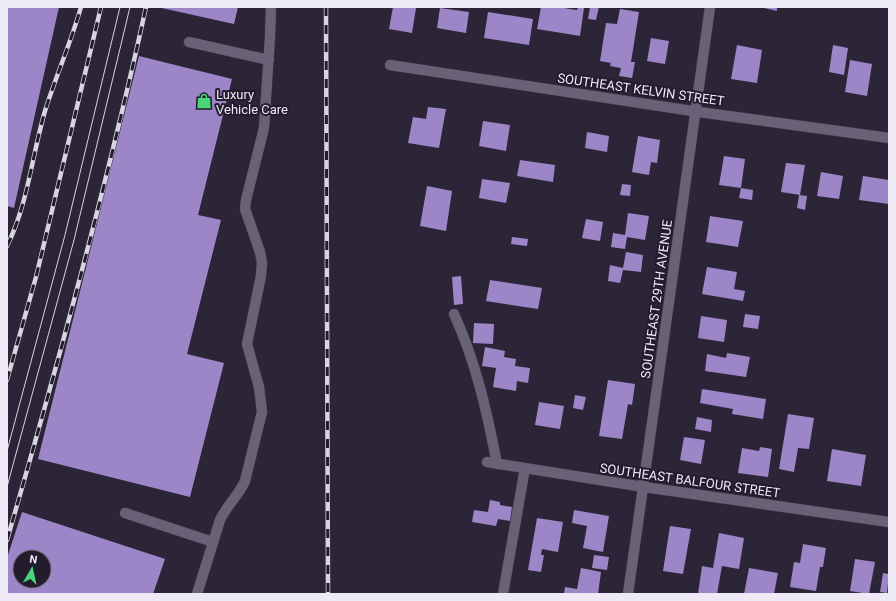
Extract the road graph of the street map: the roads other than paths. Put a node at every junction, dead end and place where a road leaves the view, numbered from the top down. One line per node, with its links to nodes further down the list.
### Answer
1 (271, 7): 4 (street)
2 (710, 7): 6 (street, SOUTHEAST 29TH AVENUE)
3 (189, 42): 4 (street)
4 (269, 60): 13 (street)
5 (390, 65): 6 (street, SOUTHEAST KELVIN STREET)
6 (695, 111): 7 (street, SOUTHEAST KELVIN STREET); 10 (street, SOUTHEAST 29TH AVENUE)
7 (889, 138)
8 (454, 314): 9 (street, SOUTHEAST BALFOUR STREET)
9 (525, 468): 10 (street, SOUTHEAST BALFOUR STREET); 15 (street)
10 (644, 487): 12 (street, SOUTHEAST BALFOUR STREET); 16 (street, SOUTHEAST 29TH AVENUE)
11 (125, 513): 13 (street)
12 (889, 522)
13 (213, 542): 14 (street)
14 (197, 594)
15 (503, 594)
16 (628, 594)

